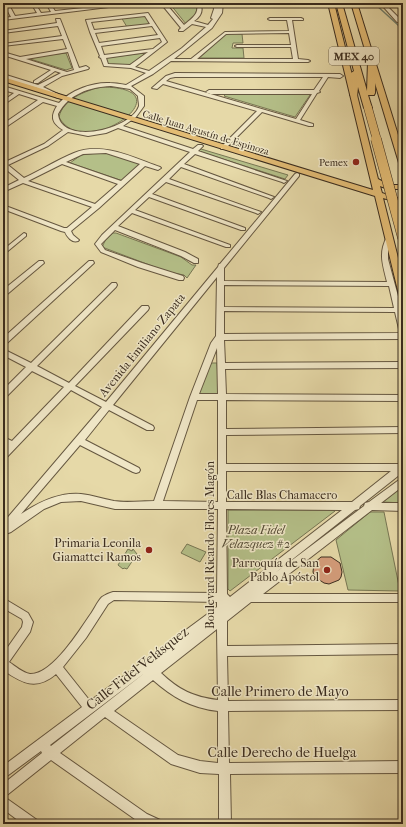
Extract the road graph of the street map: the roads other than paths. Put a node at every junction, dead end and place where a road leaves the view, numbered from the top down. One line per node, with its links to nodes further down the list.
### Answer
1 (13, 3): 18 (street)
2 (33, 3): 22 (street)
3 (48, 3): 21 (street)
4 (75, 3): 20 (street)
5 (88, 3): 19 (street)
6 (127, 3): 16 (street)
7 (198, 3): 29 (street)
8 (215, 3): 32 (street)
9 (221, 3): 32 (street)
10 (331, 3): 76 (main road)
11 (339, 3): 51 (highway, MEX 40)
12 (345, 3): 75 (highway, MEX 40)
13 (354, 3): 54 (main road)
14 (382, 3): 15 (street); 30 (street)
15 (391, 3)
16 (116, 4): 19 (street)
17 (165, 6): 29 (street)
18 (5, 7): 24 (street)
19 (91, 8): 20 (street)
20 (79, 10): 21 (street)
21 (54, 13): 22 (street)
22 (40, 15): 24 (street)
23 (120, 16): 31 (street); 33 (street); 35 (street)
24 (14, 18): 25 (street)
25 (3, 19)
26 (270, 19): 27 (street)
27 (286, 19): 28 (street); 36 (street)
28 (301, 19)
29 (192, 22): 32 (street)
30 (403, 22)
31 (153, 24): 33 (street); 37 (street)
32 (209, 26): 39 (street)
33 (126, 28): 35 (street)
34 (3, 32): 38 (street)
35 (92, 32): 41 (street)
36 (288, 32): 39 (street); 43 (street)
37 (161, 36): 41 (street); 45 (street)
38 (65, 37): 40 (street); 44 (street)
39 (199, 43): 50 (street); 59 (street)
40 (3, 45)
41 (97, 45): 47 (street)
42 (237, 46): 43 (street)
43 (294, 46): 52 (street)
44 (70, 50): 48 (street); 58 (street)
45 (153, 50): 47 (street); 55 (street)
46 (3, 53): 48 (street)
47 (101, 57): 55 (street)
48 (18, 58): 57 (street)
49 (173, 60): 50 (street)
50 (192, 60): 52 (street)
51 (355, 60): 76 (highway); 80 (highway, MEX 40)
52 (296, 61): 53 (street)
53 (308, 61)
54 (372, 62): 75 (highway); 92 (main road)
55 (133, 66): 59 (street)
56 (86, 68): 58 (street)
57 (55, 69): 60 (street); 67 (street)
58 (77, 70): 60 (street)
59 (149, 72): 68 (street)
60 (66, 73): 69 (street)
61 (3, 76): 67 (street)
62 (326, 76): 63 (street); 65 (street); 74 (street)
63 (340, 76)
64 (3, 79): 78 (main road, Calle Juan Agustín de Espinoza)
65 (163, 82): 71 (street); 73 (street)
66 (3, 84): 78 (main road, Calle Juan Agustín de Espinoza)
67 (32, 85): 69 (street)
68 (128, 86): 78 (street); 83 (street)
69 (39, 87): 78 (street)
70 (3, 88): 72 (street)
71 (155, 88)
72 (19, 92): 77 (street); 79 (street)
73 (199, 92): 74 (street); 81 (street)
74 (317, 92): 82 (street)
75 (371, 93): 80 (highway, MEX 40)
76 (354, 95): 100 (main road)
77 (42, 100): 78 (street); 85 (street)
78 (63, 101): 83 (main road, Calle Juan Agustín de Espinoza); 87 (street)
79 (3, 103)
80 (371, 108): 116 (highway, MEX 40); 124 (highway, MEX 40, bridge)
81 (263, 111): 82 (street); 89 (street)
82 (297, 120): 84 (street)
83 (129, 121): 86 (street); 88 (main road, Calle Juan Agustín de Espinoza); 89 (main road, Calle Juan Agustín de Espinoza)
84 (311, 124)
85 (3, 127)
86 (119, 127): 87 (street); 90 (street)
87 (67, 130): 94 (street)
88 (200, 146): 90 (street); 99 (main road, Calle Juan Agustín de Espinoza)
89 (225, 148): 97 (main road, Calle Juan Agustín de Espinoza)
90 (194, 151): 95 (street); 102 (street)
91 (62, 162): 93 (street); 103 (street); 104 (street)
92 (403, 163)
93 (145, 164): 96 (street); 104 (street)
94 (4, 165): 103 (street)
95 (180, 165): 101 (street); 109 (street)
96 (158, 168)
97 (289, 168): 98 (main road, Calle Juan Agustín de Espinoza); 99 (main road)
98 (310, 174): 99 (main road); 106 (main road, Calle Juan Agustín de Espinoza)
99 (297, 175): 110 (main road, Calle Juan Agustín de Espinoza); 131 (street, Avenida Emiliano Zapata)
100 (374, 177): 105 (main road); 106 (main road); 110 (main road)
101 (164, 179): 108 (street); 115 (street)
102 (284, 180)
103 (24, 181): 107 (street); 113 (street)
104 (123, 184): 113 (street)
105 (403, 187)
106 (356, 188): 110 (main road, Calle Juan Agustín de Espinoza)
107 (3, 190)
108 (148, 195): 114 (street); 119 (street)
109 (271, 197)
110 (379, 197): 111 (main road, Calle Juan Agustín de Espinoza); 120 (main road)
111 (403, 203)
112 (3, 207): 121 (street)
113 (97, 207): 121 (street)
114 (131, 211): 118 (street); 126 (street)
115 (258, 212)
116 (403, 212)
117 (403, 216): 120 (main road)
118 (114, 227): 128 (street); 132 (street)
119 (243, 228)
120 (386, 228): 123 (main road)
121 (68, 230): 125 (street)
122 (24, 235): 127 (street)
123 (389, 238): 134 (street); 137 (main road)
124 (403, 238)
125 (76, 240)
126 (228, 246)
127 (3, 253)
128 (196, 261)
129 (41, 263): 136 (street)
130 (91, 263): 144 (street)
131 (222, 266): 133 (street, Boulevard Ricardo Flores Magón); 154 (street, Avenida Emiliano Zapata)
132 (181, 278)
133 (221, 283): 134 (street); 139 (street, Boulevard Ricardo Flores Magón)
134 (392, 284): 140 (street)
135 (114, 286): 148 (street)
136 (3, 294)
137 (403, 295)
138 (145, 308): 149 (street)
139 (222, 309): 140 (street); 143 (street, Boulevard Ricardo Flores Magón)
140 (398, 310): 141 (street)
141 (403, 329)
142 (403, 336): 143 (street)
143 (220, 337): 147 (street, Boulevard Ricardo Flores Magón); 151 (street)
144 (3, 342)
145 (3, 352): 148 (street)
146 (403, 365): 147 (street)
147 (221, 366): 152 (street, Boulevard Ricardo Flores Magón)
148 (33, 367): 149 (street); 150 (street)
149 (70, 386): 154 (street); 160 (street)
150 (3, 395)
151 (194, 397): 152 (street); 166 (street)
152 (222, 397): 153 (street); 157 (street, Boulevard Ricardo Flores Magón)
153 (403, 398)
154 (108, 405): 155 (street); 159 (street, Avenida Emiliano Zapata)
155 (150, 428)
156 (403, 430): 157 (street)
157 (222, 432): 162 (street, Boulevard Ricardo Flores Magón)
158 (3, 440): 160 (street)
159 (79, 441): 164 (street); 171 (street, Avenida Emiliano Zapata)
160 (13, 445): 161 (street)
161 (3, 456)
162 (222, 468): 163 (street); 169 (street, Boulevard Ricardo Flores Magón)
163 (403, 468): 167 (street, Calle Fidel Velásquez)
164 (136, 470)
165 (403, 481): 168 (street, Calle Fidel Velásquez)
166 (156, 506): 169 (street, Calle Blas Chamacero); 172 (street, Calle Blas Chamacero)
167 (355, 506): 168 (street, Calle Blas Chamacero); 169 (street, Calle Blas Chamacero); 174 (street, Calle Fidel Velásquez)
168 (369, 506): 170 (street, Calle Blas Chamacero); 175 (street, Calle Fidel Velásquez)
169 (223, 507): 173 (street, Boulevard Ricardo Flores Magón)
170 (403, 507)
171 (3, 529)
172 (3, 532)
173 (222, 598): 174 (street); 178 (street, Boulevard Ricardo Flores Magón); 183 (street)
174 (235, 598): 175 (street); 178 (street, Calle Fidel Velásquez)
175 (249, 598): 176 (street); 178 (street, Calle Fidel Velásquez)
176 (403, 598)
177 (3, 603): 181 (street)
178 (222, 614): 180 (street, Boulevard Ricardo Flores Magón); 182 (street, Calle Fidel Velásquez); 184 (street, Calle Fidel Velásquez)
179 (403, 649): 180 (street)
180 (222, 651): 186 (street, Boulevard Ricardo Flores Magón)
181 (3, 663): 183 (street)
182 (145, 666): 184 (street, Calle Primero de Mayo); 187 (street, Calle Fidel Velásquez)
183 (57, 667): 187 (street)
184 (154, 674): 186 (street, Calle Primero de Mayo); 188 (street, Calle Fidel Velásquez)
185 (403, 705): 186 (street, Calle Primero de Mayo)
186 (223, 706): 192 (street, Boulevard Ricardo Flores Magón)
187 (89, 708): 189 (street, Calle Fidel Velásquez)
188 (104, 711): 190 (street, Calle Fidel Velásquez); 192 (street, Calle Derecho de Huelga)
189 (41, 744): 190 (street); 193 (street, Calle Fidel Velásquez)
190 (50, 753): 194 (street, Calle Fidel Velásquez); 197 (street)
191 (403, 767): 192 (street, Calle Derecho de Huelga)
192 (224, 769): 198 (street, Boulevard Ricardo Flores Magón)
193 (3, 773)
194 (3, 790)
195 (3, 802): 196 (street)
196 (32, 824)
197 (156, 824)
198 (225, 824)

